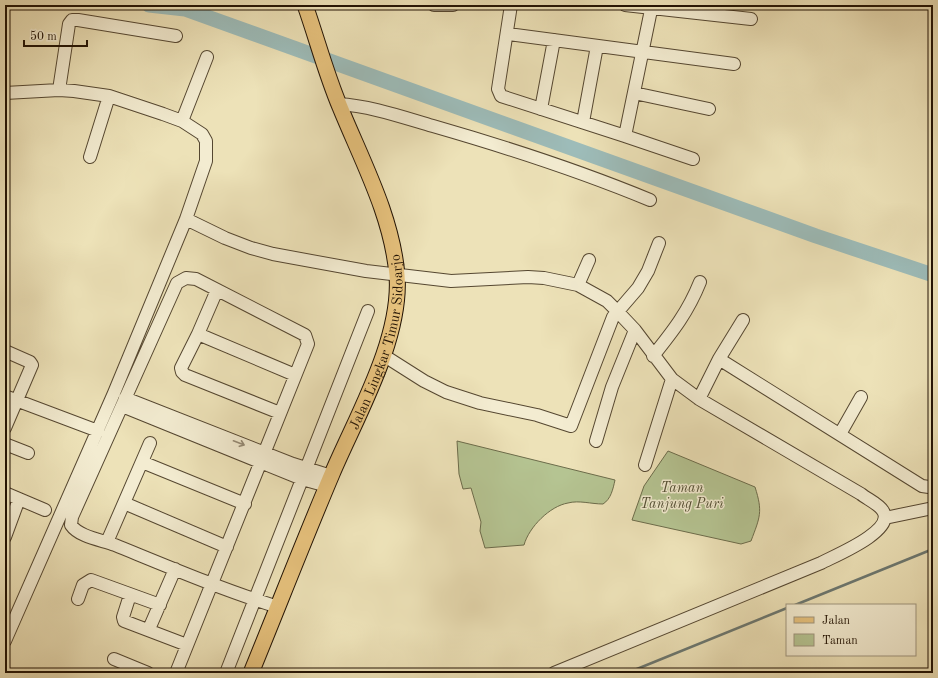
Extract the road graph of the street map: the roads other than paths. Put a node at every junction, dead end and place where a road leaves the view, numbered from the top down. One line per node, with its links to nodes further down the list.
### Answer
1 (305, 5): 19 (main road, Jalan Lingkar Timur Sidoarjo)
2 (434, 5): 3 (street)
3 (453, 5)
4 (511, 5): 8 (street)
5 (626, 5): 6 (street)
6 (652, 6): 7 (street); 12 (street)
7 (751, 19)
8 (508, 34): 10 (street); 20 (street)
9 (176, 36): 15 (street)
10 (554, 40): 11 (street); 20 (street)
11 (597, 46): 12 (street); 23 (street)
12 (643, 52): 14 (street); 17 (street)
13 (207, 57): 22 (street)
14 (734, 64)
15 (59, 90): 16 (street); 18 (street)
16 (5, 93)
17 (634, 93): 21 (street); 24 (street)
18 (109, 96): 22 (street); 25 (street)
19 (337, 100): 27 (street); 31 (main road, Jalan Lingkar Timur Sidoarjo)
20 (540, 108): 23 (street)
21 (709, 109)
22 (182, 120): 28 (street)
23 (583, 122): 24 (street)
24 (624, 136): 26 (street)
25 (90, 157)
26 (693, 159)
27 (650, 200)
28 (186, 219): 31 (street); 53 (street)
29 (659, 243): 36 (street)
30 (589, 260): 33 (street)
31 (397, 276): 33 (street); 41 (main road, Jalan Lingkar Timur Sidoarjo)
32 (700, 282): 42 (street)
33 (578, 285): 36 (street)
34 (217, 290): 39 (street); 44 (street); 50 (street)
35 (368, 311): 62 (street)
36 (618, 311): 38 (street); 41 (street)
37 (743, 320): 43 (street)
38 (635, 330): 42 (street); 55 (street)
39 (198, 334): 44 (street); 51 (street)
40 (5, 352): 49 (street)
41 (382, 355): 63 (main road, Jalan Lingkar Timur Sidoarjo)
42 (653, 356): 45 (street)
43 (719, 359): 48 (street); 54 (street)
44 (295, 375): 51 (street)
45 (672, 379): 48 (street); 61 (street)
46 (5, 396): 49 (street)
47 (861, 397): 54 (street)
48 (699, 399): 71 (street)
49 (17, 402): 52 (street); 53 (street)
50 (124, 402): 59 (street); 73 (street)
51 (280, 413): 59 (street)
52 (5, 428)
53 (98, 431): 83 (street)
54 (840, 434): 64 (street)
55 (596, 441)
56 (150, 443): 60 (street)
57 (5, 444): 58 (street)
58 (28, 453)
59 (262, 457): 62 (street); 68 (street)
60 (142, 462): 67 (street); 68 (street)
61 (645, 465)
62 (304, 474): 63 (street); 79 (street)
63 (329, 481): 81 (main road, Jalan Lingkar Timur Sidoarjo)
64 (933, 486)
65 (5, 494): 66 (street)
66 (19, 499): 70 (street); 72 (street)
67 (124, 503): 73 (street); 74 (street)
68 (244, 504): 74 (street)
69 (933, 508): 71 (street)
70 (45, 510)
71 (885, 518): 90 (street)
72 (5, 537)
73 (107, 542): 75 (street)
74 (227, 547): 76 (street)
75 (175, 569): 76 (street); 80 (street)
76 (212, 584): 79 (street); 84 (street)
77 (130, 595): 78 (street); 80 (street); 82 (street)
78 (78, 599)
79 (254, 600): 81 (street); 88 (street)
80 (160, 605): 82 (street)
81 (278, 608): 89 (main road, Jalan Lingkar Timur Sidoarjo)
82 (150, 629): 84 (street)
83 (5, 641)
84 (188, 645): 87 (street)
85 (114, 659): 86 (street)
86 (148, 673)
87 (176, 673)
88 (226, 673)
89 (251, 673)
90 (554, 673)

